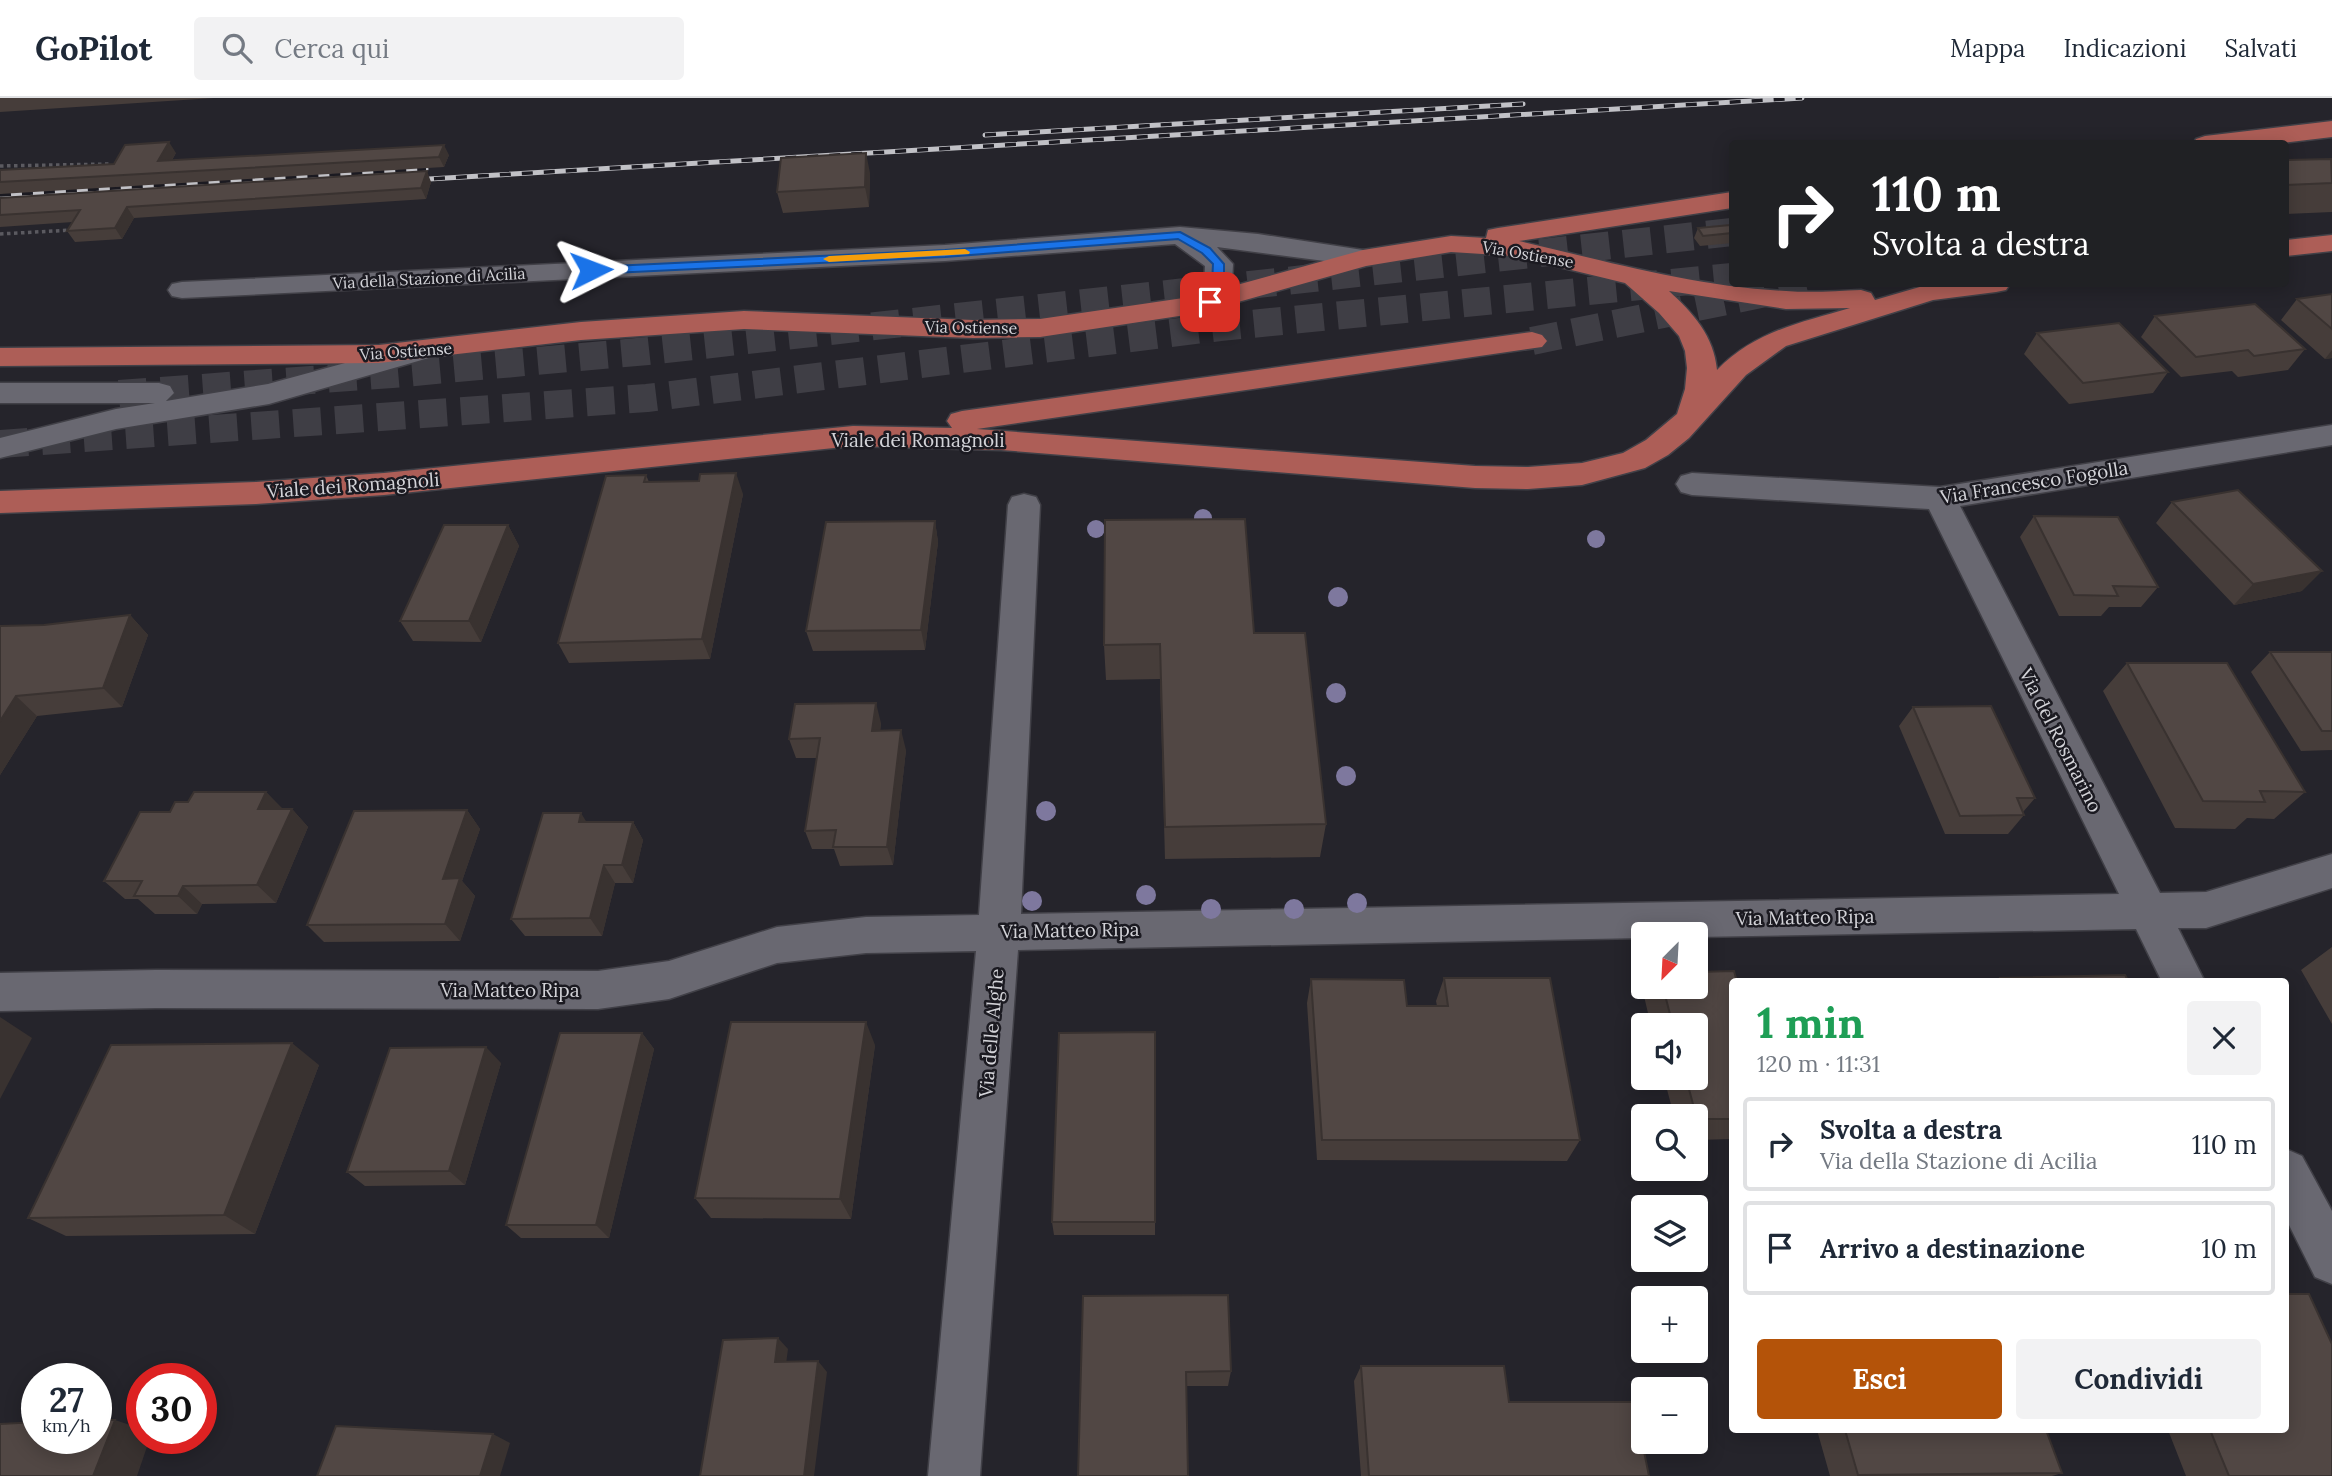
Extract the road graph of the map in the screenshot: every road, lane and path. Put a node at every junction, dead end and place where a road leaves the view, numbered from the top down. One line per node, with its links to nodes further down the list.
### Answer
1 (2332, 129): 2 (main road)
2 (2239, 140)
3 (122, 164): 4 (path)
4 (0, 166)
5 (1729, 200): 10 (main road)
6 (78, 230): 7 (path)
7 (0, 234)
8 (1180, 235): 12 (street, Via della Stazione di Acilia); 15 (street, Via della Stazione di Acilia); 17 (street)
9 (2332, 243): 11 (main road)
10 (1451, 244): 12 (main road, Via Ostiense); 13 (main road, Via Ostiense)
11 (2289, 248)
12 (1363, 258): 17 (main road, Via Ostiense)
13 (1635, 277): 16 (main road, Via Ostiense); 23 (main road, Viale dei Romagnoli)
14 (1971, 287): 16 (main road, Viale dei Romagnoli)
15 (182, 290)
16 (1930, 292): 23 (main road, Viale dei Romagnoli)
17 (1210, 302): 19 (main road, Via Ostiense)
18 (1532, 341): 27 (main road)
19 (422, 351): 20 (main road, Via Ostiense); 22 (street)
20 (0, 357)
21 (0, 393): 22 (street)
22 (269, 394): 25 (street)
23 (1692, 414): 27 (main road, Viale dei Romagnoli)
24 (0, 418): 25 (street)
25 (116, 419): 28 (street)
26 (2332, 435): 30 (street, Via Francesco Fogolla)
27 (853, 436): 31 (main road, Viale dei Romagnoli)
28 (0, 448)
29 (1692, 484): 30 (street, Via Francesco Fogolla)
30 (1940, 498): 34 (street, Via del Rosmarino)
31 (0, 502)
32 (1024, 505): 35 (street, Via delle Alghe)
33 (2332, 871): 34 (street, Via Matteo Ripa)
34 (2147, 911): 35 (street, Via Matteo Ripa); 36 (street, Via del Rosmarino)
35 (999, 932): 37 (street, Via Matteo Ripa); 40 (street, Via delle Alghe)
36 (2182, 978)
37 (0, 992)
38 (2289, 1178): 39 (street)
39 (2332, 1260)
40 (954, 1476)

